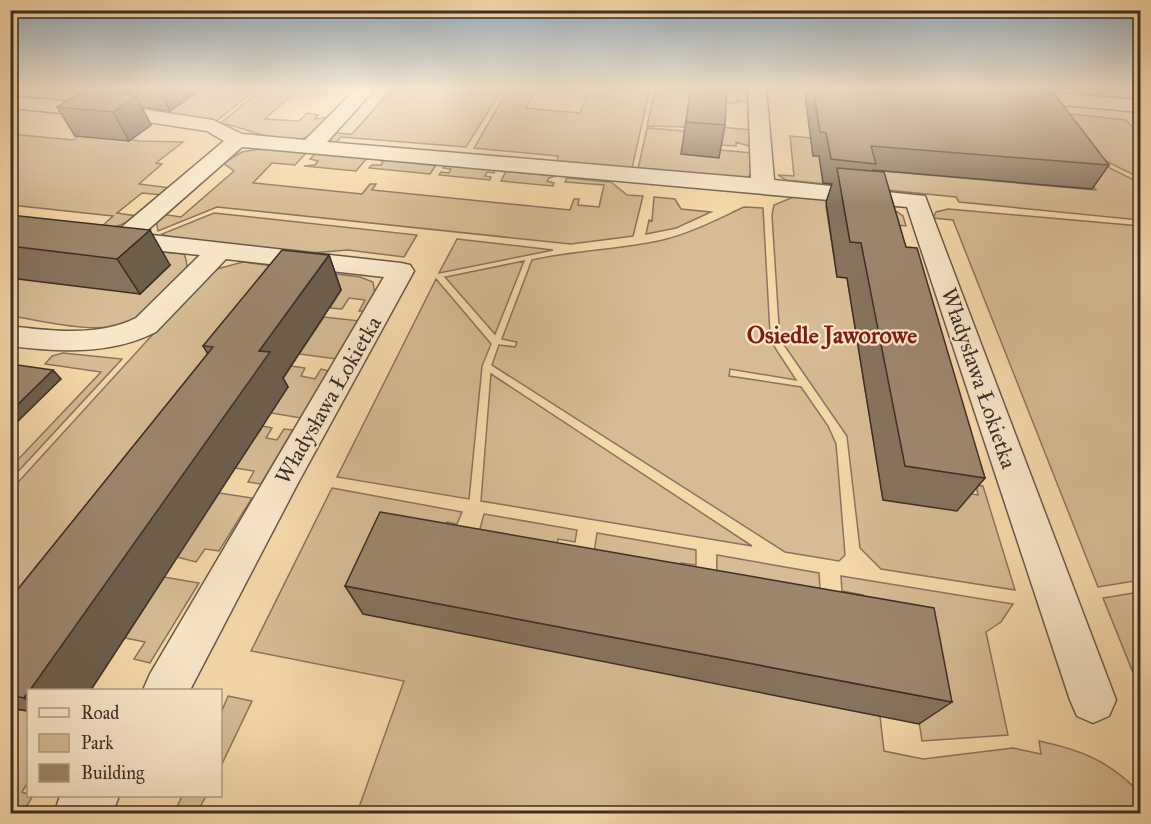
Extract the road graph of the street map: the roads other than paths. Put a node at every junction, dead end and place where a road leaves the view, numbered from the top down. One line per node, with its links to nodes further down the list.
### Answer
1 (214, 126): 4 (street, Władysława Łokietka)
2 (330, 126): 5 (street)
3 (760, 126): 6 (street)
4 (237, 140): 5 (street, Władysława Łokietka); 8 (street)
5 (309, 147): 6 (street, Władysława Łokietka)
6 (763, 186): 12 (street, Władysława Łokietka)
7 (93, 236): 8 (street, Władysława Łokietka)
8 (122, 239): 9 (street, Władysława Łokietka)
9 (218, 252): 10 (street); 11 (street, Władysława Łokietka)
10 (10, 336)
11 (167, 689)
12 (1093, 700)

